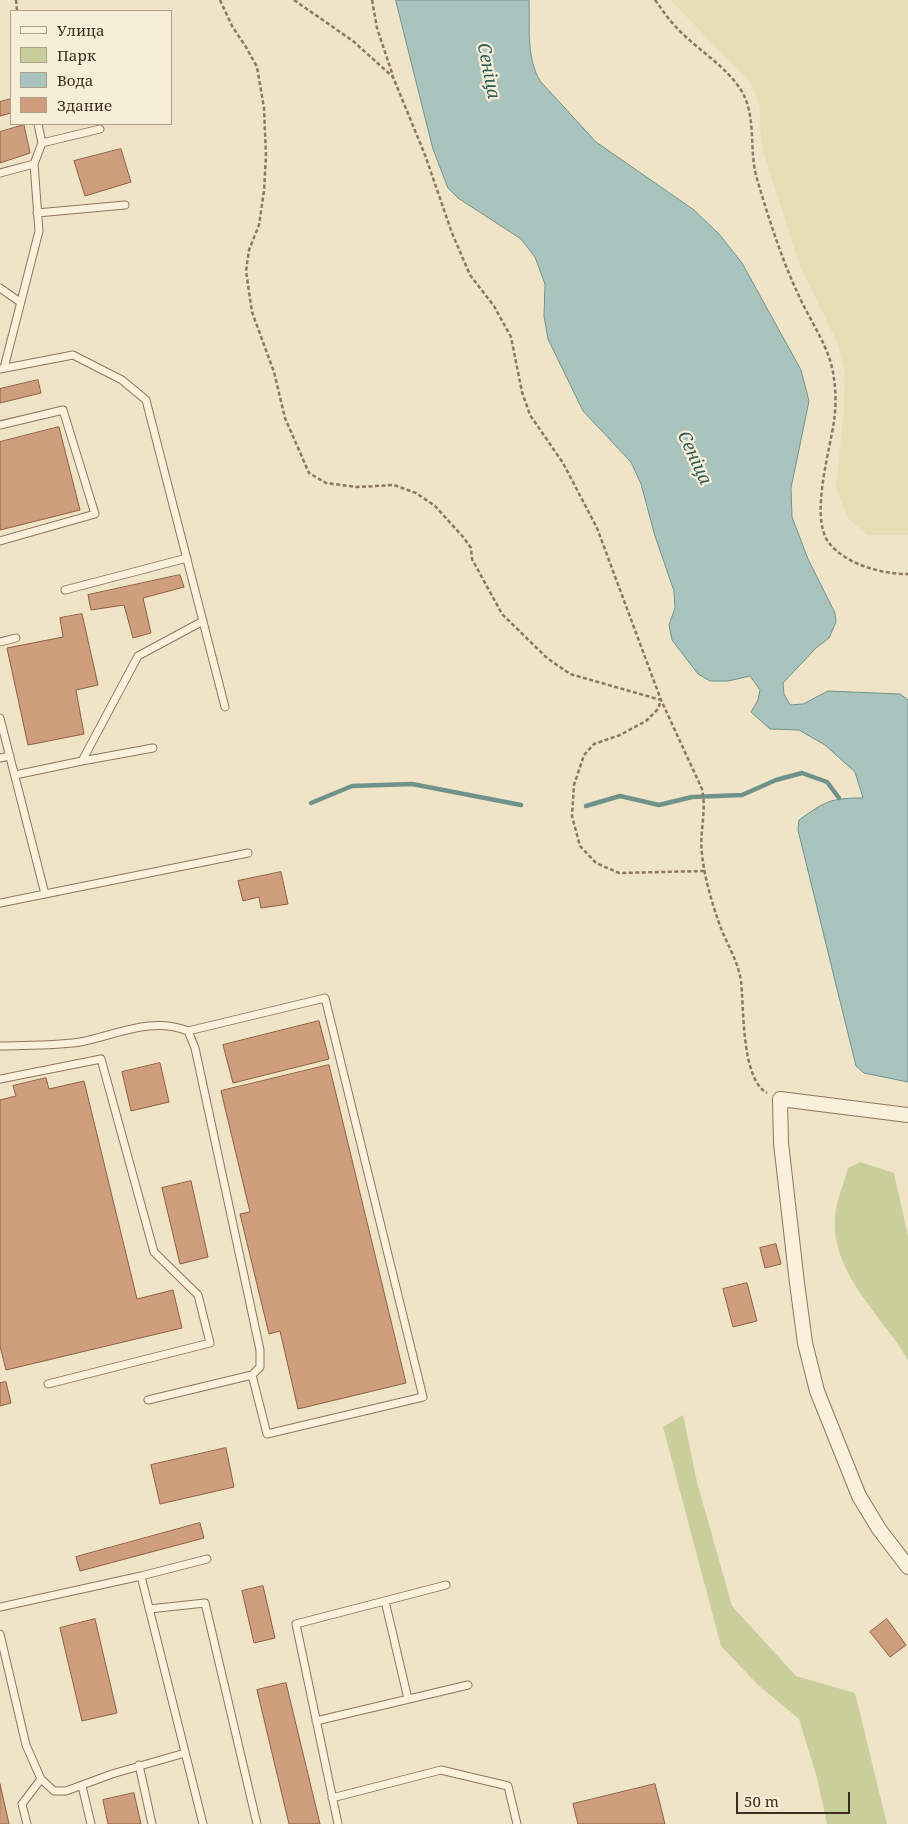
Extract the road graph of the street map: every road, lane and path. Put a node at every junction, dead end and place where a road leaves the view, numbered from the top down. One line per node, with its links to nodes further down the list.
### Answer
1 (220, 0): 24 (path)
2 (294, 0): 5 (path)
3 (372, 0): 5 (path)
4 (655, 0): 19 (path)
5 (393, 77): 24 (path)
6 (38, 125): 8 (lane)
7 (100, 130): 8 (lane)
8 (42, 143): 9 (lane)
9 (34, 164): 10 (lane); 12 (lane)
10 (0, 173)
11 (125, 205): 12 (lane)
12 (37, 213): 14 (lane)
13 (0, 288): 14 (lane)
14 (20, 302): 15 (lane)
15 (2, 369): 18 (lane)
16 (0, 425): 17 (lane)
17 (0, 541)
18 (187, 558): 20 (lane); 21 (lane)
19 (908, 574)
20 (65, 590)
21 (203, 621): 25 (lane); 30 (lane)
22 (16, 638): 23 (lane)
23 (0, 642)
24 (662, 700): 33 (path); 33 (path)
25 (225, 707)
26 (0, 718): 28 (lane)
27 (153, 748): 30 (lane)
28 (10, 756): 29 (lane); 31 (lane)
29 (0, 758)
30 (82, 761): 31 (lane)
31 (15, 775): 34 (lane)
32 (248, 853): 34 (lane)
33 (705, 871): 39 (path)
34 (45, 894): 35 (lane)
35 (0, 903)
36 (188, 1031): 37 (lane); 41 (lane); 41 (lane)
37 (0, 1046)
38 (0, 1079): 42 (lane)
39 (780, 1100): 40 (street); 45 (street)
40 (908, 1115)
41 (252, 1375): 43 (lane)
42 (48, 1384)
43 (148, 1400)
44 (207, 1559): 46 (lane)
45 (908, 1567)
46 (140, 1576): 49 (lane); 50 (lane)
47 (446, 1586): 48 (lane)
48 (384, 1601): 53 (lane); 54 (lane)
49 (0, 1607)
50 (149, 1609): 55 (lane); 64 (lane)
51 (0, 1634): 57 (lane)
52 (468, 1685): 53 (lane)
53 (408, 1699): 54 (lane)
54 (316, 1721): 59 (lane)
55 (185, 1753): 56 (lane); 63 (lane)
56 (139, 1765): 58 (lane); 62 (lane)
57 (41, 1779): 58 (lane); 60 (lane)
58 (82, 1786): 61 (lane)
59 (332, 1798): 65 (lane); 66 (lane)
60 (27, 1824)
61 (91, 1824)
62 (152, 1824)
63 (203, 1824)
64 (257, 1824)
65 (338, 1824)
66 (517, 1824)

